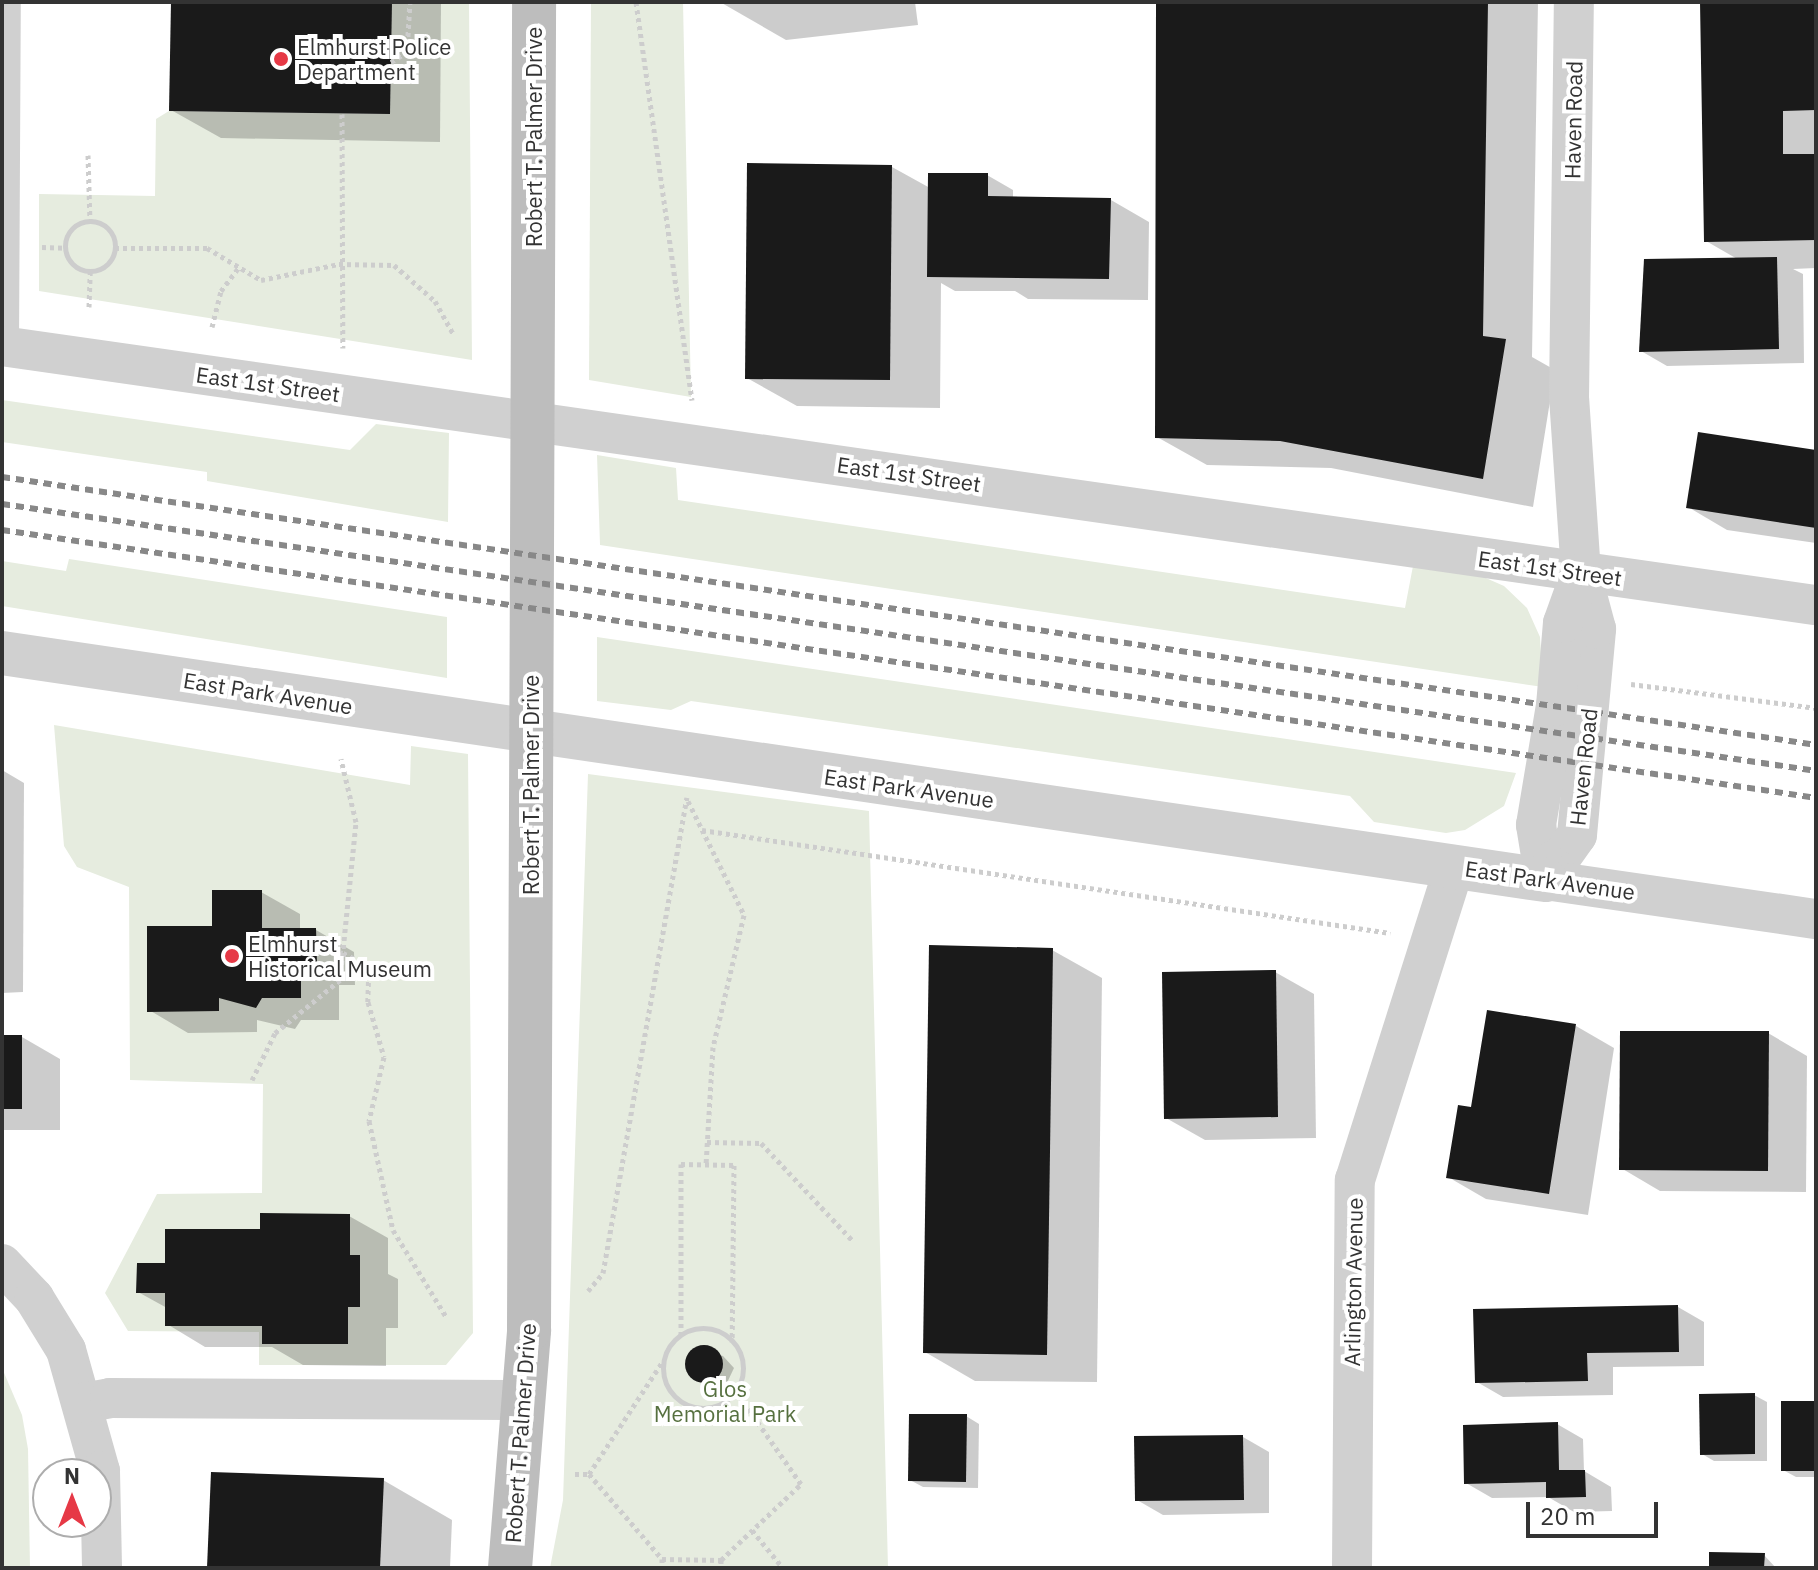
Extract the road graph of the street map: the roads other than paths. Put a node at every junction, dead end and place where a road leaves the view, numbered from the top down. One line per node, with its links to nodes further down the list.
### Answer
1 (11, 2): 4 (lane)
2 (534, 2): 12 (main road, Robert T. Palmer Drive)
3 (1574, 2): 5 (street, Haven Road)
4 (6, 347): 5 (street, East 1st Street)
5 (1581, 573): 6 (street, East 1st Street); 9 (street, Haven Road); 9 (street, Haven Road)
6 (1816, 605)
7 (2, 653): 8 (street, East Park Avenue)
8 (1454, 867): 9 (street, East Park Avenue); 16 (street, Arlington Avenue)
9 (1545, 880): 10 (street, East Park Avenue)
10 (1816, 919)
11 (2, 1264): 13 (street)
12 (525, 1400): 13 (street); 15 (main road, Robert T. Palmer Drive)
13 (83, 1403): 14 (street)
14 (102, 1568)
15 (510, 1568)
16 (1352, 1568)

